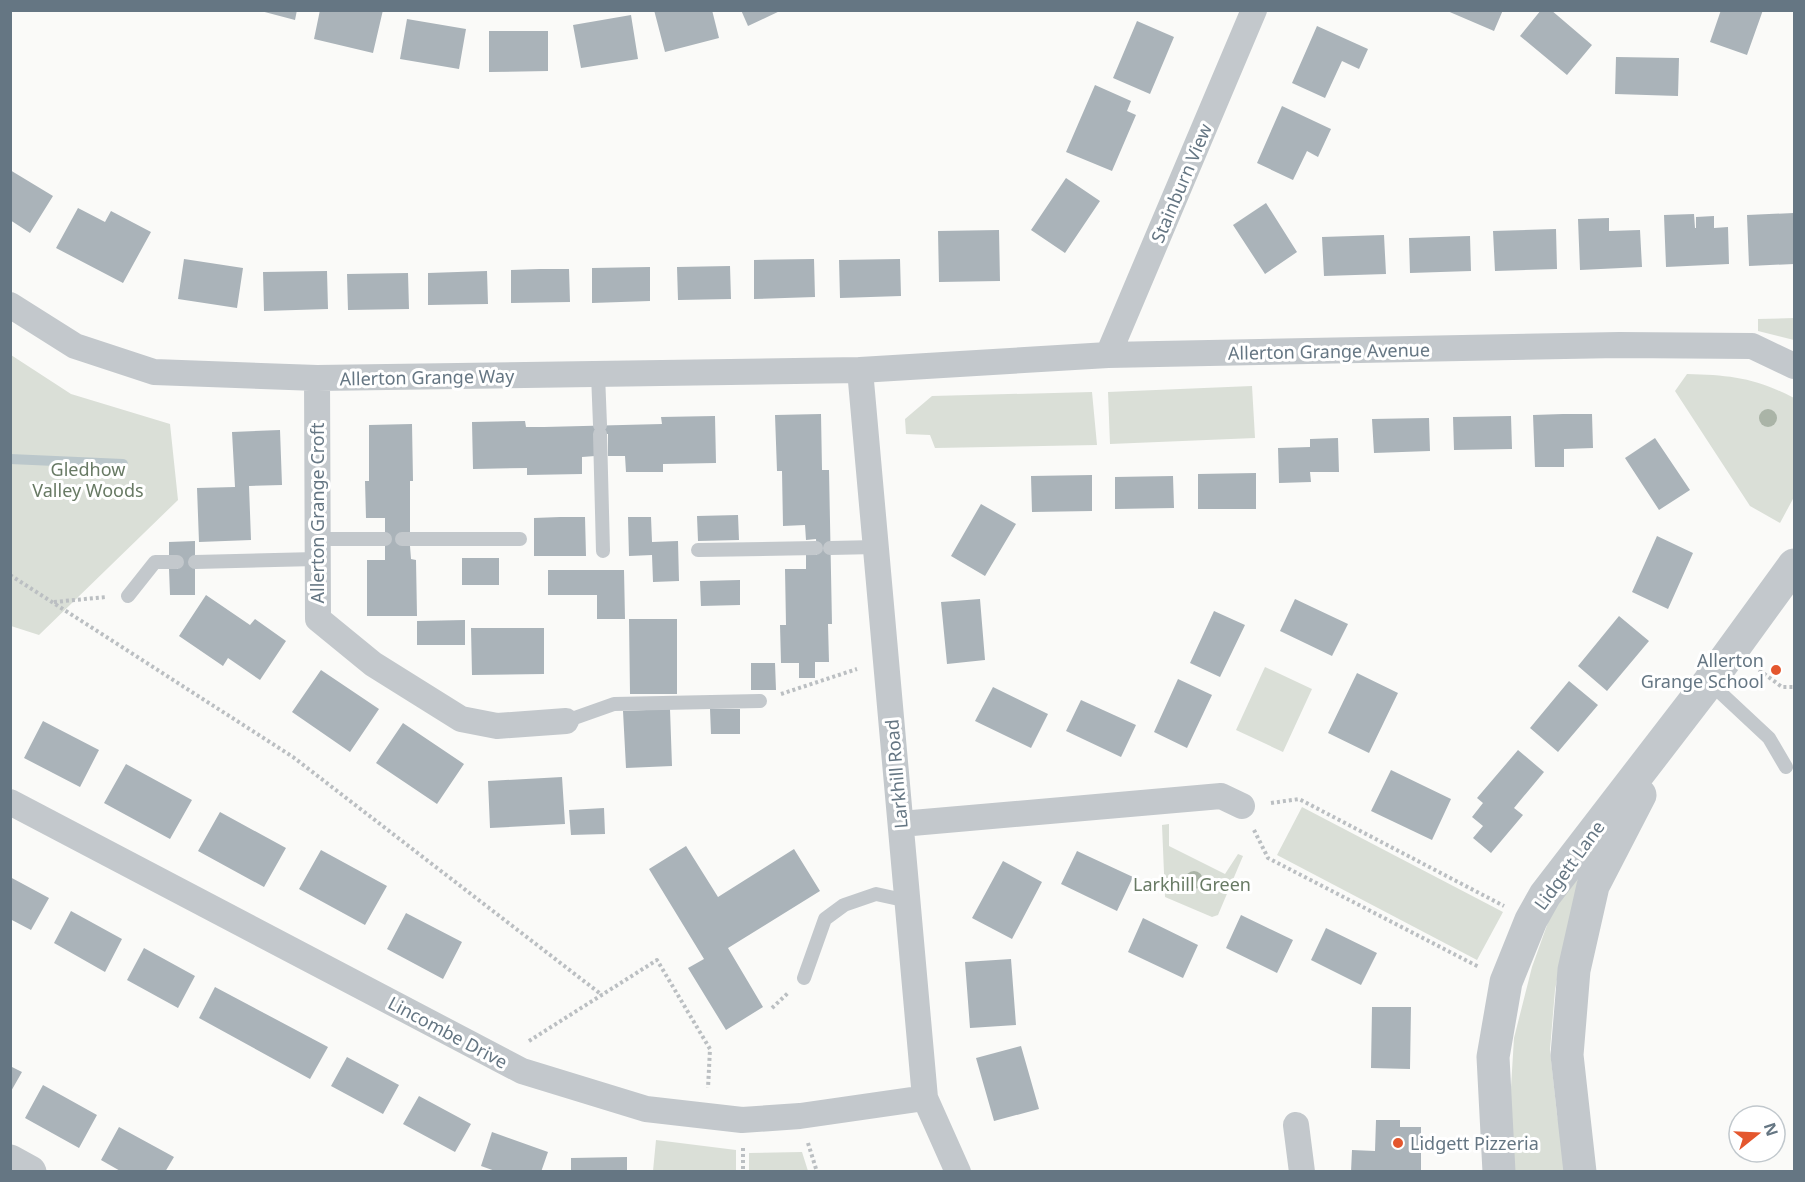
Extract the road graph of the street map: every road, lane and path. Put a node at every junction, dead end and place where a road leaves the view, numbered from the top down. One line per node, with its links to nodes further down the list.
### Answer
1 (1254, 10): 3 (street, Stainburn View)
2 (10, 305): 7 (street, Allerton Grange Way)
3 (1108, 355): 4 (street, Allerton Grange Avenue); 5 (street, Allerton Grange Avenue)
4 (1794, 366)
5 (860, 370): 6 (street, Allerton Grange Way); 11 (street, Larkhill Road)
6 (598, 374): 7 (street, Allerton Grange Way); 14 (lane)
7 (317, 378): 12 (street, Allerton Grange Croft)
8 (385, 539): 12 (lane)
9 (402, 539): 10 (lane)
10 (520, 539)
11 (876, 547): 13 (lane); 22 (street, Larkhill Road)
12 (316, 549): 16 (lane); 26 (street, Allerton Grange Croft)
13 (698, 550)
14 (603, 551)
15 (177, 562): 19 (lane)
16 (195, 562)
17 (1794, 565): 21 (street, Lidgett Lane)
18 (10, 575): 20 (path)
19 (128, 596): 20 (path)
20 (53, 602): 36 (path)
21 (1733, 650): 23 (street, Lidgett Lane); 24 (path)
22 (886, 660): 25 (path); 31 (street, Larkhill Road)
23 (1708, 682): 27 (street, Lidgett Lane); 28 (lane)
24 (1794, 687)
25 (760, 701): 26 (lane)
26 (566, 721)
27 (1678, 721): 33 (street, Lidgett Lane); 44 (street, Lidgett Lane)
28 (1786, 767)
29 (10, 802): 37 (street, Lincombe Drive)
30 (1242, 806): 31 (street); 33 (path); 35 (path)
31 (901, 824): 32 (street, Larkhill Road)
32 (908, 902): 34 (lane); 38 (street, Larkhill Road)
33 (1531, 920): 35 (street, Lidgett Lane)
34 (804, 978)
35 (1506, 982): 43 (street, Lidgett Lane)
36 (602, 995): 37 (path); 39 (path)
37 (500, 1060): 39 (street, Lincombe Drive)
38 (925, 1098): 39 (street, Lincombe Drive); 41 (street, Larkhill Road)
39 (706, 1116)
40 (1296, 1125): 42 (street)
41 (958, 1172)
42 (1302, 1172)
43 (1499, 1172)
44 (1580, 1172)

